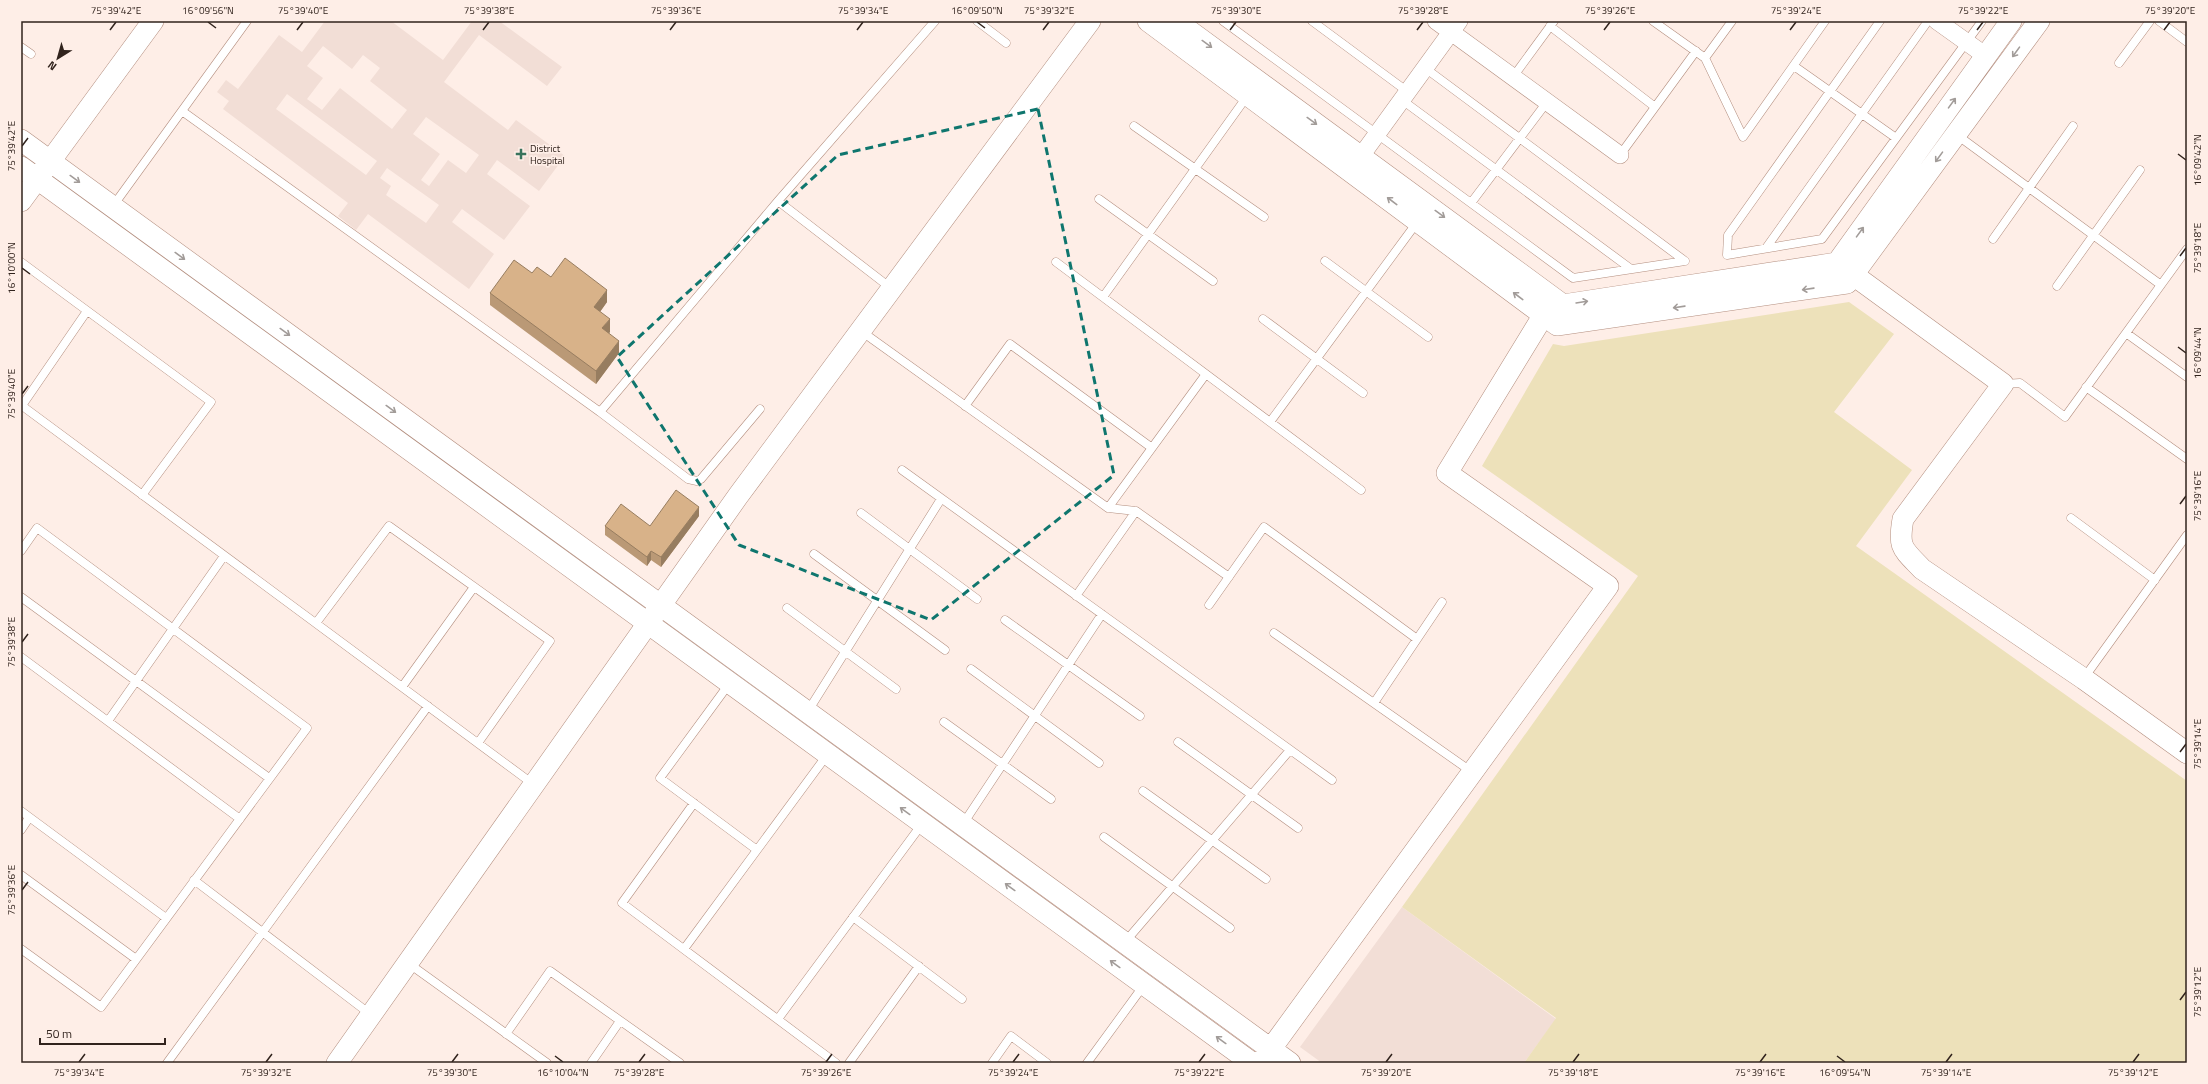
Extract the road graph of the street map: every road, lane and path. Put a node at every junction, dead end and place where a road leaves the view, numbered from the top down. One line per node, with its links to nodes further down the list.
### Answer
1 (153, 21): 52 (street)
2 (248, 21): 41 (lane)
3 (935, 21): 60 (lane)
4 (977, 21): 26 (lane)
5 (1090, 21): 78 (street)
6 (1148, 21): 37 (street)
7 (1176, 21): 50 (street, one-way to 50)
8 (1223, 21): 45 (lane)
9 (1312, 21): 38 (lane)
10 (1436, 21): 23 (street)
11 (1654, 21): 28 (lane)
12 (1732, 21): 31 (lane)
13 (1825, 21): 33 (lane)
14 (1880, 21): 36 (lane)
15 (1928, 21): 42 (lane)
16 (1937, 21): 24 (street)
17 (1982, 21): 24 (lane)
18 (2011, 21): 30 (street)
19 (2039, 21): 46 (street, one-way to 46)
20 (2150, 21): 32 (lane)
21 (2159, 21): 25 (lane)
22 (1552, 24): 35 (lane); 40 (lane)
23 (1455, 27): 34 (street); 35 (street)
24 (1966, 42): 30 (street); 48 (lane)
25 (2187, 42)
26 (1006, 43)
27 (21, 47): 29 (lane)
28 (1696, 51): 31 (lane); 40 (lane)
29 (31, 54)
30 (1986, 56): 74 (street, one-way to 30)
31 (1705, 58): 33 (lane)
32 (2119, 63)
33 (1794, 66): 36 (lane)
34 (1425, 68): 38 (street); 47 (lane)
35 (1513, 77): 39 (street)
36 (1830, 91): 42 (lane); 68 (lane)
37 (1249, 94): 53 (lane); 64 (street, one-way to 37)
38 (1405, 96): 45 (street); 54 (lane)
39 (1547, 102): 47 (lane); 51 (street)
40 (1655, 107): 51 (lane)
41 (182, 111): 62 (lane); 96 (lane)
42 (1862, 114): 48 (lane); 68 (lane)
43 (1134, 126): 53 (lane)
44 (2074, 126): 57 (lane)
45 (1378, 133): 50 (street); 61 (lane)
46 (1956, 134): 57 (lane); 74 (street, one-way to 74)
47 (1520, 138): 54 (lane); 73 (lane)
48 (1896, 138): 68 (lane)
49 (21, 140): 52 (street)
50 (1361, 156): 81 (street, one-way to 81)
51 (1620, 156)
52 (50, 161): 56 (street); 62 (street, one-way to 62)
53 (1195, 168): 63 (lane); 65 (lane)
54 (1496, 169): 61 (lane); 73 (lane)
55 (2140, 170): 66 (lane)
56 (29, 173): 59 (street); 127 (street)
57 (2029, 188): 66 (lane); 67 (lane)
58 (1099, 199): 65 (lane)
59 (21, 201)
60 (778, 201): 78 (lane); 96 (lane)
61 (1471, 203): 73 (lane)
62 (112, 206): 121 (street, one-way to 121)
63 (1264, 217)
64 (1418, 220): 79 (lane); 81 (street, one-way to 64)
65 (1148, 234): 75 (lane); 80 (lane)
66 (2094, 235): 76 (lane); 77 (lane)
67 (1993, 239)
68 (1766, 248)
69 (2187, 249): 76 (lane)
70 (1325, 261): 79 (lane)
71 (21, 262): 82 (lane)
72 (1056, 262): 80 (lane)
73 (1631, 269)
74 (1845, 269): 81 (street); 90 (street)
75 (1213, 281)
76 (2161, 285): 85 (lane)
77 (2057, 286)
78 (892, 289): 84 (street)
79 (1366, 291): 86 (lane); 87 (lane)
80 (1103, 297): 88 (lane)
81 (1549, 306): 155 (street)
82 (87, 311): 93 (lane); 102 (lane)
83 (1263, 319): 87 (lane)
84 (860, 331): 94 (lane); 121 (street)
85 (2126, 333): 89 (lane); 91 (lane)
86 (1428, 337)
87 (1316, 359): 92 (lane); 97 (lane)
88 (1206, 374): 97 (lane); 98 (lane)
89 (2187, 377)
90 (2003, 384): 91 (lane); 136 (street)
91 (2086, 388): 99 (lane)
92 (1364, 393)
93 (21, 406): 102 (lane)
94 (965, 406): 98 (lane); 104 (lane)
95 (760, 409): 96 (lane)
96 (600, 412)
97 (1270, 422): 101 (lane)
98 (1152, 448): 104 (lane)
99 (2187, 459)
100 (902, 470): 103 (lane)
101 (1361, 490)
102 (142, 495): 112 (lane)
103 (941, 498): 109 (lane); 116 (lane)
104 (1108, 508): 105 (lane)
105 (1136, 511): 113 (lane); 116 (lane)
106 (861, 513): 109 (lane)
107 (2072, 518): 114 (lane)
108 (2187, 535): 114 (lane)
109 (910, 549): 118 (lane); 119 (lane)
110 (21, 550): 128 (lane)
111 (814, 554): 119 (lane)
112 (224, 556): 126 (lane); 128 (lane)
113 (1229, 577): 122 (lane); 130 (lane)
114 (2155, 580): 136 (lane)
115 (474, 587): 126 (lane); 139 (lane); 149 (lane)
116 (1076, 596): 124 (lane)
117 (21, 597): 137 (lane)
118 (977, 599)
119 (878, 600): 131 (lane); 132 (lane)
120 (1442, 602): 130 (lane)
121 (661, 605): 127 (street); 143 (street)
122 (1209, 605)
123 (787, 608): 132 (lane)
124 (1102, 614): 134 (lane); 150 (lane)
125 (1005, 620): 134 (lane)
126 (316, 623): 139 (lane)
127 (648, 623): 138 (street); 158 (street)
128 (173, 629): 137 (lane); 156 (lane)
129 (1274, 633): 141 (lane)
130 (1417, 639): 141 (lane)
131 (945, 650)
132 (846, 652): 140 (lane); 143 (lane)
133 (21, 657): 146 (lane)
134 (1068, 665): 144 (lane); 145 (lane)
135 (971, 669): 144 (lane)
136 (2084, 679): 151 (street)
137 (136, 681): 146 (lane); 156 (lane)
138 (730, 683): 152 (street); 162 (lane)
139 (402, 687): 142 (lane)
140 (896, 689)
141 (1374, 703): 155 (lane)
142 (428, 706): 149 (lane); 180 (lane)
143 (808, 712): 167 (street)
144 (1035, 716): 153 (lane); 154 (lane)
145 (1140, 716)
146 (108, 721): 165 (lane)
147 (944, 722): 154 (lane)
148 (1178, 742): 160 (lane)
149 (478, 743): 158 (lane)
150 (1290, 750): 157 (lane); 160 (lane)
151 (2187, 753)
152 (827, 754): 166 (street, one-way to 152); 172 (lane)
153 (1099, 763)
154 (1002, 764): 161 (lane); 167 (lane)
155 (1473, 772): 193 (street)
156 (269, 778): 165 (lane)
157 (1332, 780)
158 (534, 784): 185 (street)
159 (1142, 791): 171 (lane)
160 (1252, 795): 168 (lane); 171 (lane)
161 (1051, 799)
162 (694, 803): 172 (lane); 183 (lane)
163 (21, 811): 164 (lane)
164 (30, 818): 169 (lane); 178 (lane)
165 (240, 819): 175 (lane)
166 (922, 823): 177 (lane); 187 (street, one-way to 166)
167 (962, 825): 181 (street)
168 (1298, 828)
169 (21, 830)
170 (1104, 837): 176 (lane)
171 (1212, 841): 174 (lane); 176 (lane)
172 (757, 850): 183 (lane)
173 (21, 875): 184 (lane)
174 (1266, 879)
175 (194, 880): 178 (lane); 180 (lane)
176 (1173, 887): 179 (lane); 181 (lane)
177 (853, 917): 186 (lane); 190 (lane)
178 (166, 918): 184 (lane)
179 (1230, 928)
180 (262, 932): 189 (lane); 194 (lane)
181 (1124, 943): 193 (street)
182 (21, 949): 184 (lane)
183 (684, 949): 190 (lane)
184 (136, 959)
185 (408, 963): 189 (street); 192 (lane)
186 (919, 966): 188 (lane); 200 (lane)
187 (1144, 985): 203 (lane); 204 (street, one-way to 187)
188 (962, 999)
189 (371, 1015): 195 (street)
190 (778, 1019): 199 (lane)
191 (620, 1021): 192 (lane); 197 (lane); 198 (lane)
192 (506, 1034): 196 (lane)
193 (1266, 1056): 205 (street)
194 (167, 1063)
195 (337, 1063)
196 (546, 1063)
197 (591, 1063)
198 (680, 1063)
199 (836, 1063)
200 (849, 1063)
201 (992, 1063): 202 (lane)
202 (1047, 1063)
203 (1087, 1063)
204 (1252, 1063)
205 (1290, 1063)

